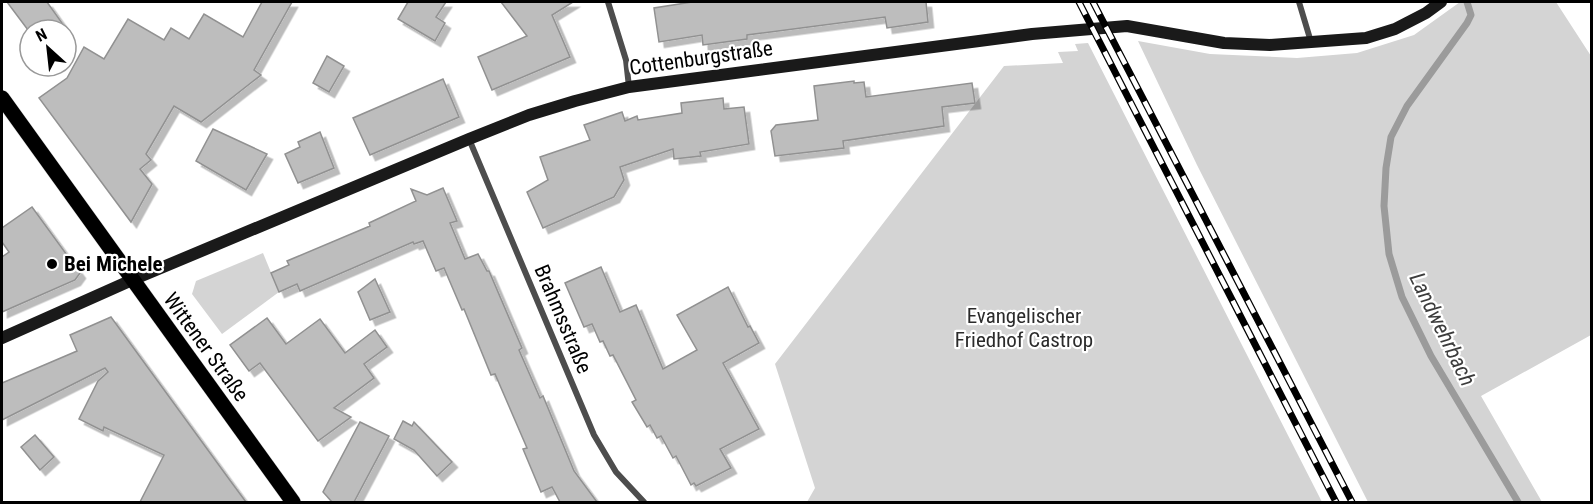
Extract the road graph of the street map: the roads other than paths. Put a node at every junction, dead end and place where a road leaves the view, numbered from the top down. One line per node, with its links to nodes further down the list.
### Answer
1 (608, 2): 5 (street)
2 (1299, 2): 4 (street)
3 (1441, 2): 4 (street, Cottenburgstraße)
4 (1311, 43): 5 (street, Cottenburgstraße)
5 (629, 87): 7 (street, Cottenburgstraße)
6 (2, 98): 8 (main road, Wittener Straße)
7 (469, 139): 8 (street, Cottenburgstraße); 11 (street, Brahmsstraße)
8 (132, 280): 9 (street, Cottenburgstraße); 10 (main road, Wittener Straße)
9 (2, 338)
10 (293, 502)
11 (644, 502)

